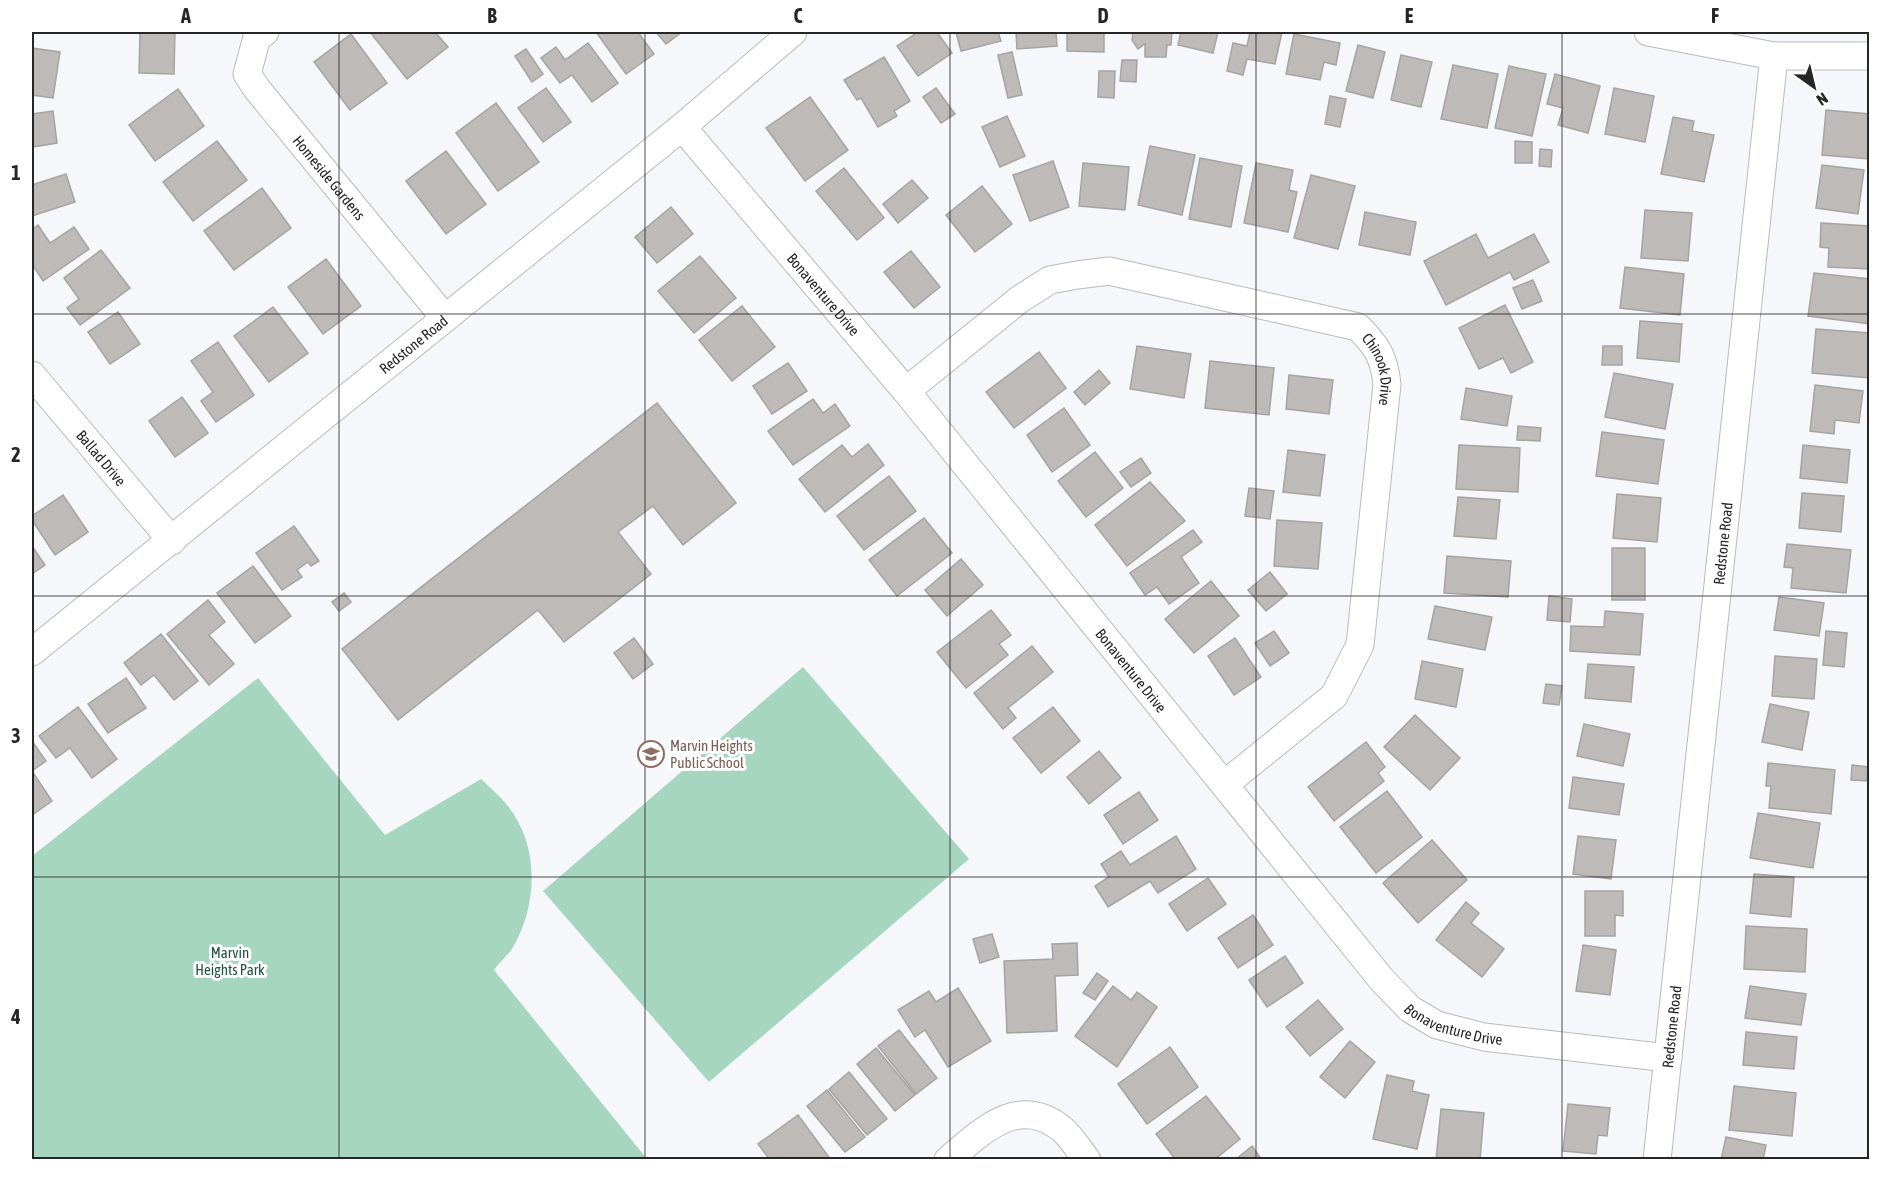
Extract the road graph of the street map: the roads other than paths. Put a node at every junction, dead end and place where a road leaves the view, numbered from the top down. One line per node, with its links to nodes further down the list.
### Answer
1 (265, 32): 7 (street, Homeside Gardens)
2 (793, 32): 6 (street, Redstone Road)
3 (1648, 32): 4 (street)
4 (1774, 56): 5 (street); 13 (street, Redstone Road)
5 (1869, 56)
6 (682, 127): 7 (street, Redstone Road); 9 (street, Bonaventure Drive)
7 (444, 317): 10 (street, Redstone Road)
8 (32, 375): 10 (street, Ballad Drive)
9 (906, 391): 12 (street, Bonaventure Drive); 12 (street, Chinook Drive)
10 (172, 541): 11 (street, Redstone Road)
11 (32, 652)
12 (1225, 784): 13 (street, Bonaventure Drive)
13 (1668, 1058): 16 (street, Redstone Road)
14 (948, 1160): 15 (street)
15 (1087, 1160)
16 (1657, 1160)

